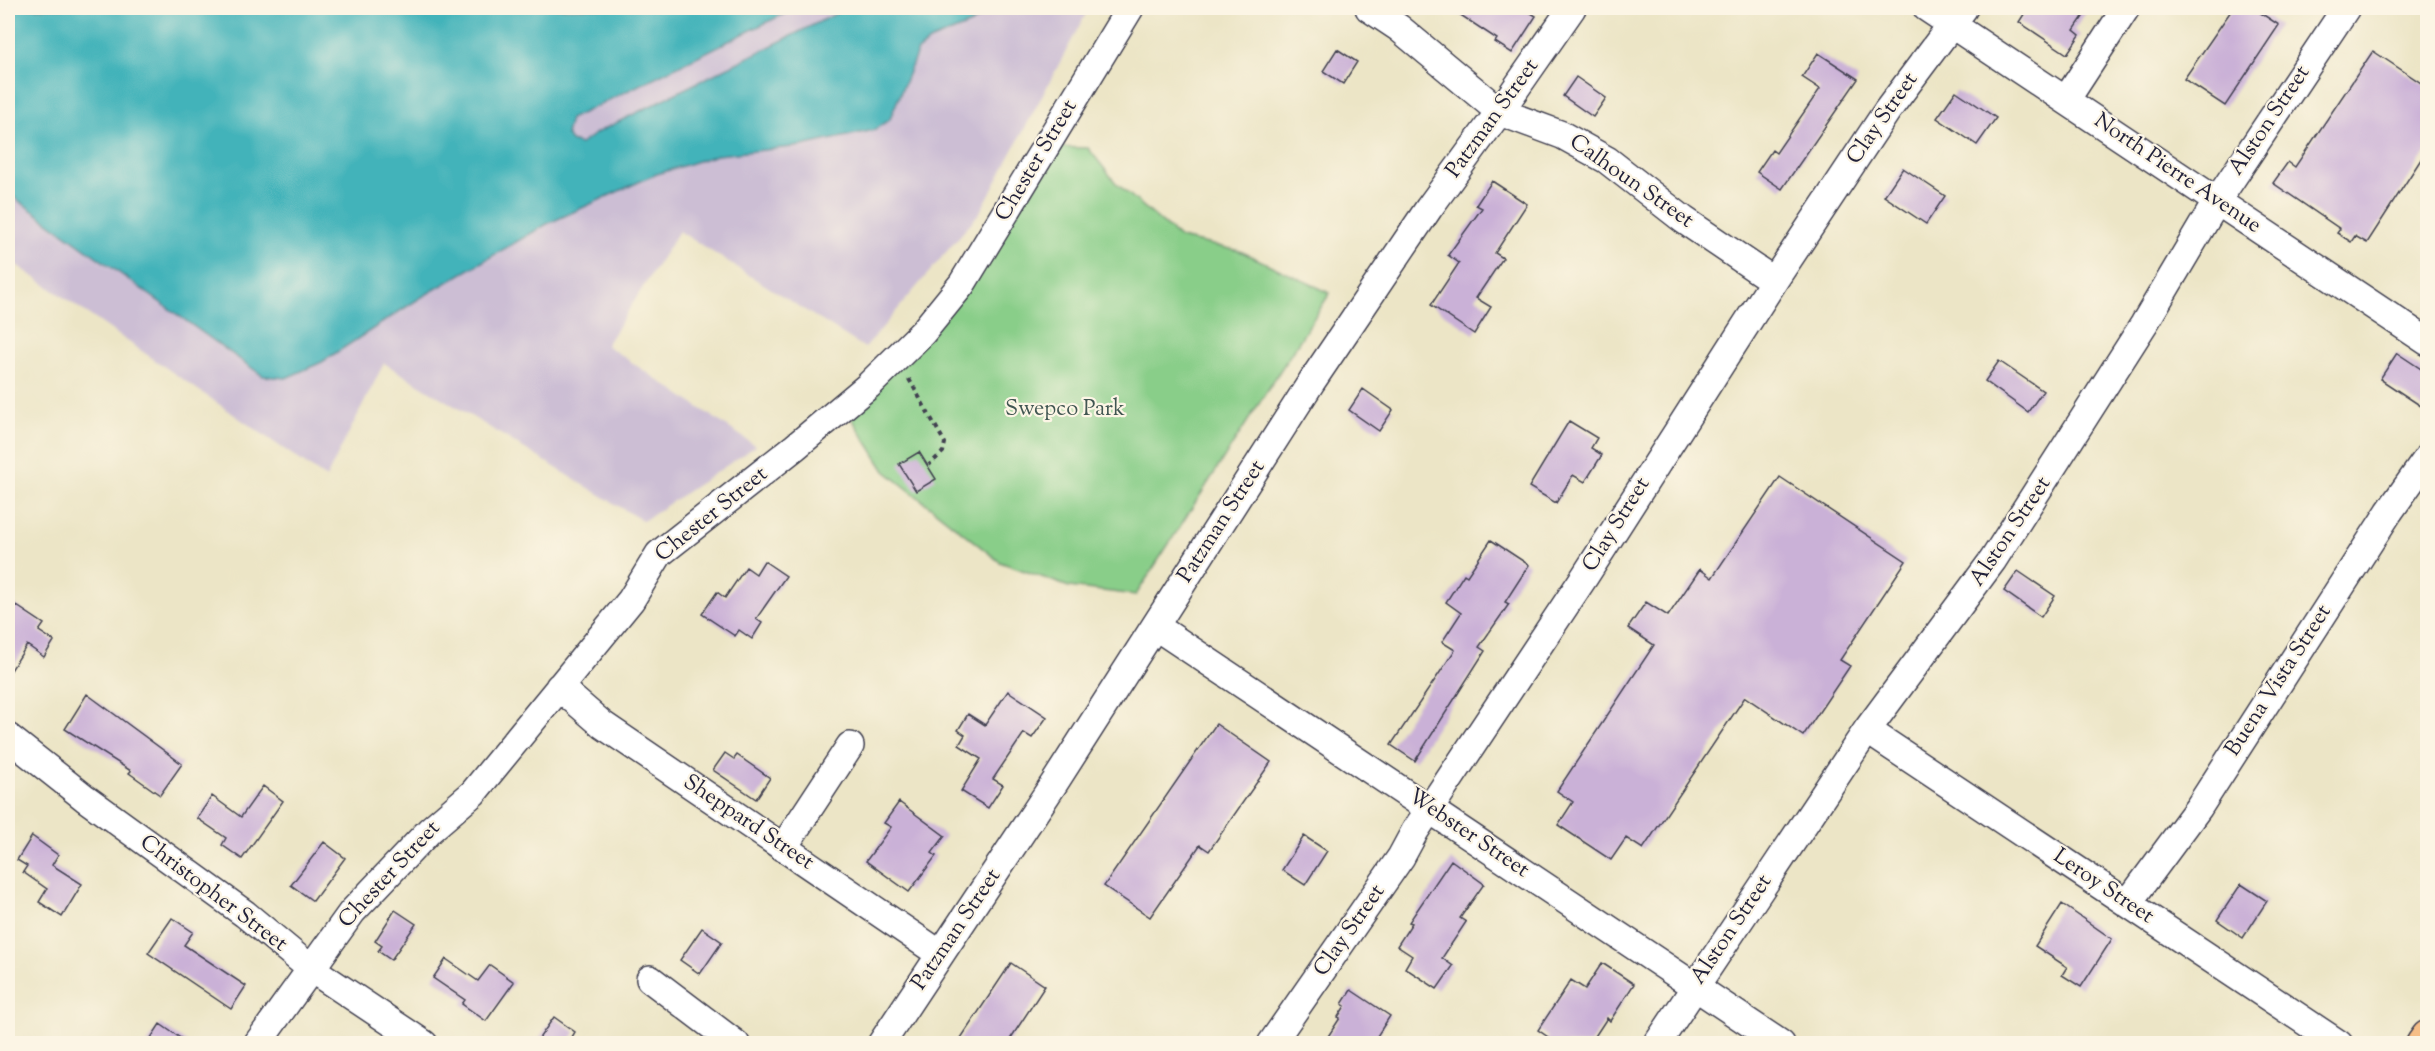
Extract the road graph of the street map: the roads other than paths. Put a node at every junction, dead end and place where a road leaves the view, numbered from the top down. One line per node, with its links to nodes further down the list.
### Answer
1 (1130, 8): 15 (street, Chester Street)
2 (1369, 8): 9 (street, Calhoun Street)
3 (1572, 8): 9 (street, Patzman Street)
4 (1927, 8): 7 (street, North Pierre Avenue)
5 (2126, 8): 8 (street)
6 (2346, 8): 10 (street, Alston Street)
7 (1958, 16): 8 (street, North Pierre Avenue); 11 (street, Clay Street)
8 (2066, 100): 10 (street, North Pierre Avenue)
9 (1500, 112): 11 (street, Calhoun Street); 14 (street, Patzman Street)
10 (2217, 201): 12 (street, North Pierre Avenue); 16 (street, Alston Street)
11 (1774, 281): 19 (street, Clay Street)
12 (2427, 342)
13 (2427, 457): 21 (street, Buena Vista Street)
14 (1155, 626): 19 (street, Webster Street); 22 (street, Patzman Street)
15 (559, 687): 20 (street, Sheppard Street); 23 (street, Chester Street)
16 (1867, 730): 21 (street, Leroy Street); 25 (street, Alston Street)
17 (8, 737): 23 (street, Christopher Street)
18 (850, 746): 20 (street)
19 (1430, 809): 25 (street, Webster Street); 31 (street, Clay Street)
20 (783, 848): 22 (street, Sheppard Street)
21 (2128, 903): 34 (street, Leroy Street)
22 (940, 954): 30 (street, Patzman Street)
23 (310, 968): 27 (street, Chester Street); 28 (street, Christopher Street)
24 (650, 979): 29 (street)
25 (1694, 986): 32 (street, Alston Street); 33 (street, Webster Street)
26 (2427, 1037): 35 (main road)
27 (257, 1044)
28 (424, 1044)
29 (736, 1044)
30 (881, 1044)
31 (1271, 1044)
32 (1657, 1044)
33 (1781, 1044)
34 (2339, 1044)
35 (2423, 1044)

